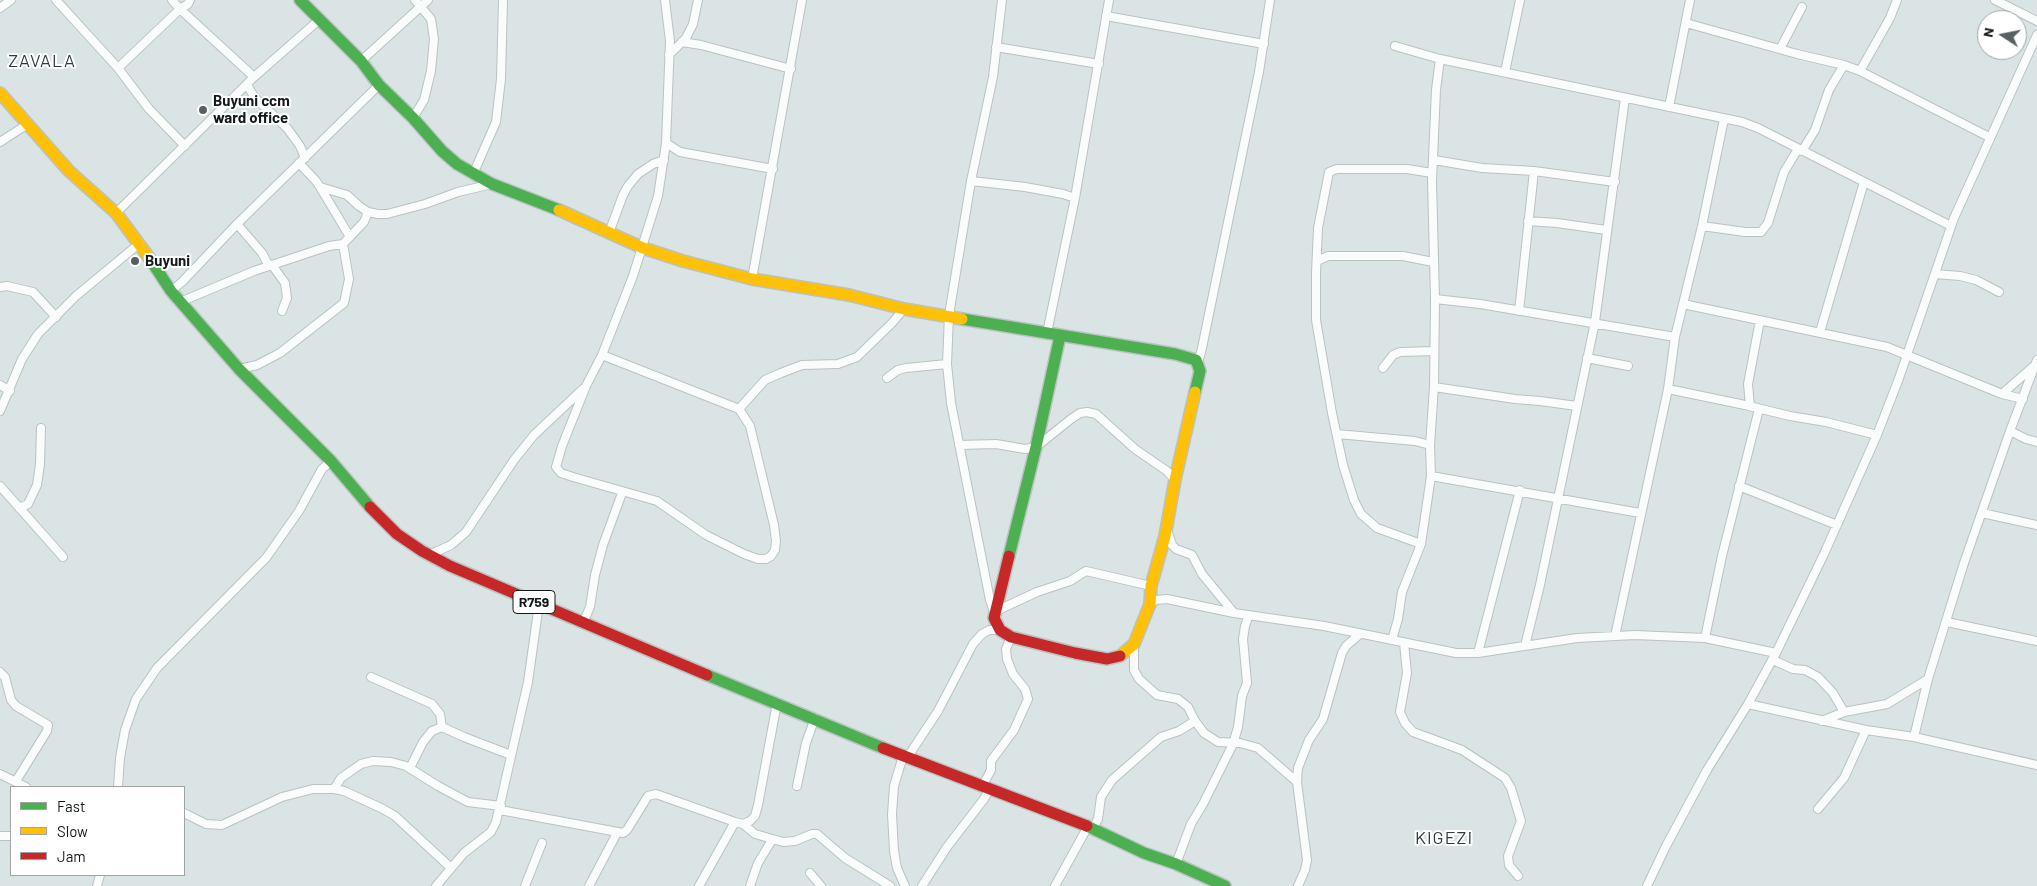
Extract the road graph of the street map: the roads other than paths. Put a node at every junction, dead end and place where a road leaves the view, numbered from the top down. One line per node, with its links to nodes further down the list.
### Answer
1 (11, 0): 20 (street)
2 (56, 0): 38 (street)
3 (172, 0): 21 (street)
4 (190, 0): 21 (street)
5 (300, 0): 24 (street)
6 (503, 0): 61 (street)
7 (665, 0): 33 (street)
8 (698, 0): 28 (street)
9 (802, 0): 39 (street)
10 (994, 0): 22 (street)
11 (1002, 0): 22 (street)
12 (1109, 0): 23 (street)
13 (1270, 0): 29 (street)
14 (1520, 0): 41 (street)
15 (1690, 0): 26 (street)
16 (1897, 0): 40 (street)
17 (1995, 0): 25 (street)
18 (422, 2): 35 (street); 48 (street)
19 (1802, 7): 32 (street)
20 (0, 8)
21 (180, 9): 38 (street); 42 (street)
22 (1001, 9): 31 (street)
23 (1106, 16): 29 (street); 36 (street)
24 (319, 20): 35 (street); 42 (street)
25 (2037, 21)
26 (1686, 23): 32 (street); 47 (street)
27 (2037, 35): 51 (street)
28 (682, 42): 33 (street); 39 (street)
29 (1264, 44): 107 (street)
30 (1395, 46): 34 (street)
31 (996, 47): 36 (street); 63 (street)
32 (1780, 50): 37 (street)
33 (669, 56): 53 (street)
34 (1440, 59): 41 (street); 57 (street)
35 (360, 61): 44 (street)
36 (1099, 64): 68 (street)
37 (1844, 65): 40 (street); 55 (street)
38 (118, 68): 54 (street)
39 (791, 68): 59 (street)
40 (1860, 71): 51 (street)
41 (1505, 72): 46 (street)
42 (254, 77): 43 (street)
43 (247, 85): 54 (street); 58 (street)
44 (379, 85): 48 (street); 58 (street)
45 (0, 93): 50 (street, R759)
46 (1625, 98): 47 (street); 64 (street)
47 (1669, 107): 49 (street)
48 (413, 118): 61 (street)
49 (1724, 119): 55 (street); 73 (street)
50 (28, 124): 52 (street); 70 (street, R759)
51 (1989, 137): 74 (street)
52 (0, 142)
53 (666, 143): 56 (street); 59 (street)
54 (185, 146): 70 (street)
55 (1800, 150): 65 (street); 73 (street)
56 (664, 160): 76 (street); 80 (street)
57 (1434, 160): 60 (street); 62 (street)
58 (302, 161): 67 (street); 72 (street)
59 (773, 169): 85 (street)
60 (1534, 171): 64 (street); 71 (street)
61 (474, 172): 66 (street)
62 (1432, 173): 81 (street); 82 (street)
63 (971, 181): 68 (street); 95 (street)
64 (1615, 182): 75 (street)
65 (1864, 182): 74 (street); 99 (street)
66 (492, 184): 69 (street); 76 (street)
67 (320, 187): 69 (street); 77 (street)
68 (1075, 198): 100 (street)
69 (368, 212): 77 (street)
70 (116, 213): 78 (street, R759)
71 (1528, 221): 75 (street); 93 (street)
72 (237, 224): 83 (street); 87 (street)
73 (1702, 226): 91 (street)
74 (1950, 226): 84 (street)
75 (1606, 230): 98 (street)
76 (609, 233): 80 (street)
77 (350, 237): 79 (street)
78 (140, 243): 87 (street, R759); 96 (street)
79 (343, 244): 83 (street); 112 (street)
80 (643, 248): 85 (street); 104 (street)
81 (1317, 261): 82 (street); 128 (street)
82 (1433, 262): 89 (street)
83 (270, 266): 90 (street); 94 (street)
84 (1935, 274): 88 (street); 105 (street)
85 (752, 279): 92 (street)
86 (0, 287): 96 (street)
87 (171, 291): 90 (street, R759)
88 (1998, 292)
89 (1435, 299): 93 (street); 103 (street)
90 (180, 302): 112 (street, R759)
91 (1683, 304): 97 (street); 102 (street)
92 (904, 309): 95 (street); 123 (street)
93 (1518, 311): 98 (street)
94 (282, 312)
95 (949, 315): 100 (street); 109 (street)
96 (56, 317): 118 (street)
97 (1760, 320): 99 (street); 122 (street)
98 (1595, 322): 102 (street); 106 (street)
99 (1820, 332): 105 (street)
100 (1047, 333): 101 (street)
101 (1060, 336): 107 (street); 133 (street)
102 (1676, 337): 117 (street)
103 (1434, 351): 111 (street); 116 (street)
104 (602, 355): 115 (street); 123 (street)
105 (1908, 355): 119 (street); 129 (street)
106 (1587, 358): 110 (street); 121 (street)
107 (1196, 360): 136 (street)
108 (2036, 363): 119 (street); 120 (street)
109 (947, 364): 113 (street); 131 (street)
110 (1628, 366)
111 (1384, 368)
112 (239, 369): 134 (street, R759)
113 (887, 378)
114 (0, 385): 118 (street)
115 (586, 386): 140 (street); 149 (street)
116 (1434, 387): 121 (street); 132 (street)
117 (1668, 390): 122 (street); 143 (street)
118 (10, 391): 125 (street)
119 (2002, 394): 120 (street)
120 (2022, 399): 127 (street)
121 (1577, 406): 141 (street)
122 (1750, 406): 124 (street)
123 (738, 409): 140 (street)
124 (1759, 409): 129 (street); 138 (street)
125 (0, 411)
126 (41, 428): 142 (street)
127 (2010, 431): 130 (street); 144 (street)
128 (1337, 434): 132 (street); 148 (street)
129 (1877, 434): 146 (street)
130 (2037, 442)
131 (959, 445): 133 (street); 154 (street)
132 (1430, 445): 135 (street)
133 (1036, 447): 136 (street); 154 (street)
134 (331, 461): 149 (street, R759); 192 (street)
135 (1431, 476): 139 (street); 148 (street)
136 (1175, 480): 145 (street)
137 (0, 486): 142 (street)
138 (1739, 486): 146 (street); 163 (street)
139 (1520, 490): 141 (street); 169 (street)
140 (622, 493): 158 (street)
141 (1557, 497): 143 (street); 168 (street)
142 (19, 508): 150 (street)
143 (1640, 512): 161 (street)
144 (1982, 513): 147 (street); 157 (street)
145 (1167, 524): 151 (street); 155 (street)
146 (1837, 525): 170 (street)
147 (2037, 525)
148 (1421, 544): 164 (street)
149 (429, 555): 152 (street, R759)
150 (62, 557)
151 (1151, 586): 153 (street); 154 (street)
152 (539, 604): 158 (street, R759); 184 (street)
153 (1150, 604): 155 (street); 167 (street)
154 (994, 612): 159 (street)
155 (1234, 613): 156 (street)
156 (1249, 615): 160 (street); 183 (street)
157 (1947, 622): 165 (street); 173 (street)
158 (583, 623): 174 (street, R759)
159 (1000, 630): 162 (street); 185 (street)
160 (1360, 634): 164 (street); 190 (street)
161 (1615, 636): 163 (street); 168 (street)
162 (1010, 637): 167 (street); 195 (street)
163 (1706, 638): 170 (street)
164 (1392, 640): 166 (street)
165 (2037, 640)
166 (1404, 643): 169 (street); 207 (street)
167 (1134, 644): 178 (street)
168 (1524, 646): 169 (street)
169 (1478, 653)
170 (1774, 657): 175 (street); 176 (street)
171 (0, 672): 189 (street)
172 (371, 677): 180 (street)
173 (1928, 680): 176 (street); 182 (street)
174 (777, 703): 177 (street, R759); 199 (street)
175 (1748, 704): 179 (street); 221 (street)
176 (1844, 712): 179 (street)
177 (815, 718): 185 (street, R759); 193 (street)
178 (1195, 721): 183 (street); 200 (street)
179 (1822, 722): 181 (street)
180 (442, 727): 184 (street); 187 (street)
181 (1866, 730): 182 (street); 197 (street)
182 (1914, 736): 186 (street)
183 (1233, 744): 190 (street); 204 (street)
184 (511, 755): 196 (street)
185 (905, 757): 195 (street, R759); 216 (street)
186 (2037, 765)
187 (410, 768): 194 (street); 196 (street)
188 (0, 774): 189 (street)
189 (16, 781): 191 (street)
190 (1297, 782): 220 (street)
191 (24, 786)
192 (118, 786)
193 (797, 786)
194 (334, 788): 198 (street); 205 (street)
195 (986, 788): 200 (street, R759); 217 (street)
196 (500, 808): 201 (street); 205 (street)
197 (1818, 809)
198 (185, 814)
199 (739, 823): 201 (street); 202 (street); 212 (street)
200 (1089, 829): 204 (street, R759); 218 (street)
201 (617, 832): 211 (street)
202 (772, 840): 213 (street); 215 (street)
203 (542, 843): 210 (street)
204 (1176, 864): 208 (street, R759)
205 (450, 867): 209 (street)
206 (810, 872): 214 (street)
207 (1518, 876)
208 (1213, 883): 219 (street, R759)
209 (440, 885)
210 (525, 886)
211 (589, 886)
212 (699, 886)
213 (750, 886)
214 (821, 886)
215 (890, 886)
216 (905, 886)
217 (922, 886)
218 (1055, 886)
219 (1225, 886)
220 (1298, 886)
221 (1647, 886)

